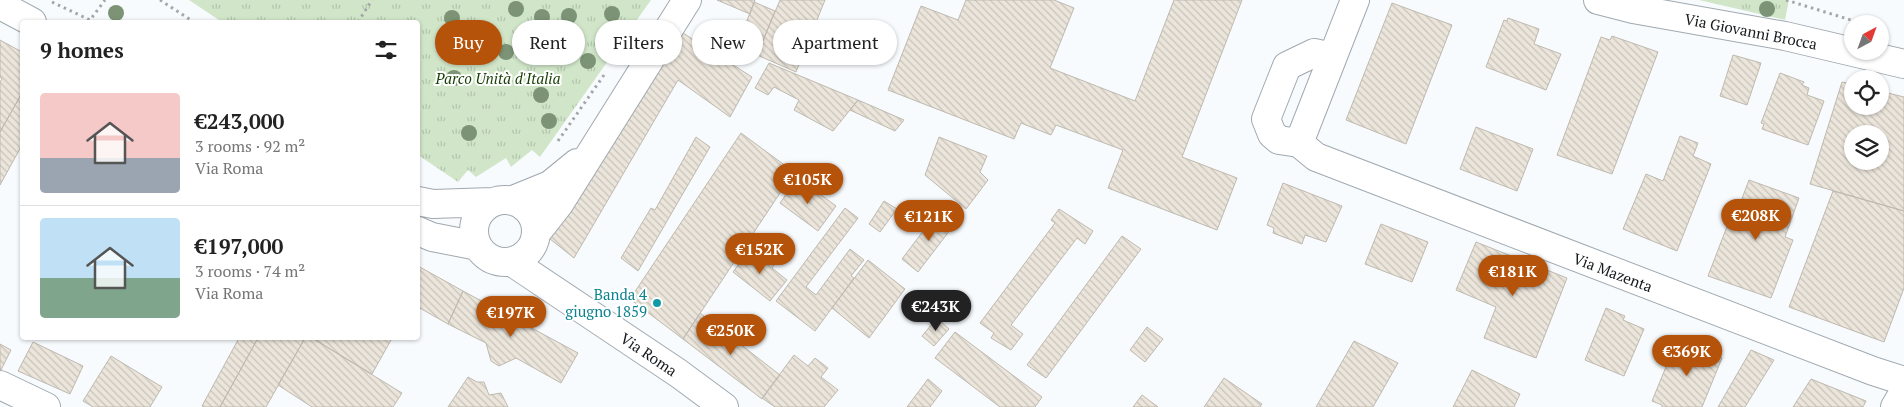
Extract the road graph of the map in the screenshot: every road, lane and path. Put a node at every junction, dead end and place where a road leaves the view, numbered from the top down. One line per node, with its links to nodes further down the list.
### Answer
1 (50, 0): 2 (path)
2 (105, 0)
3 (160, 0): 12 (path)
4 (372, 0): 13 (path)
5 (687, 0): 19 (street)
6 (1355, 0): 14 (street)
7 (1598, 0): 15 (street, Via Giovanni Brocca)
8 (1786, 0): 10 (path)
9 (0, 5): 11 (street)
10 (1844, 18)
11 (28, 20)
12 (191, 20)
13 (359, 20)
14 (1332, 58): 17 (street); 17 (street, Via Mazenta)
15 (1904, 64)
16 (608, 71): 18 (path)
17 (1281, 143): 25 (street, Via Mazenta)
18 (552, 149)
19 (592, 151): 21 (street); 24 (street)
20 (420, 201): 21 (street)
21 (502, 201): 23 (street); 24 (street)
22 (420, 232): 23 (street)
23 (478, 246): 24 (street)
24 (526, 248): 29 (street, Via Roma)
25 (1904, 381)
26 (0, 385): 28 (street)
27 (1904, 392): 30 (street)
28 (46, 407)
29 (724, 407)
30 (1895, 407)

